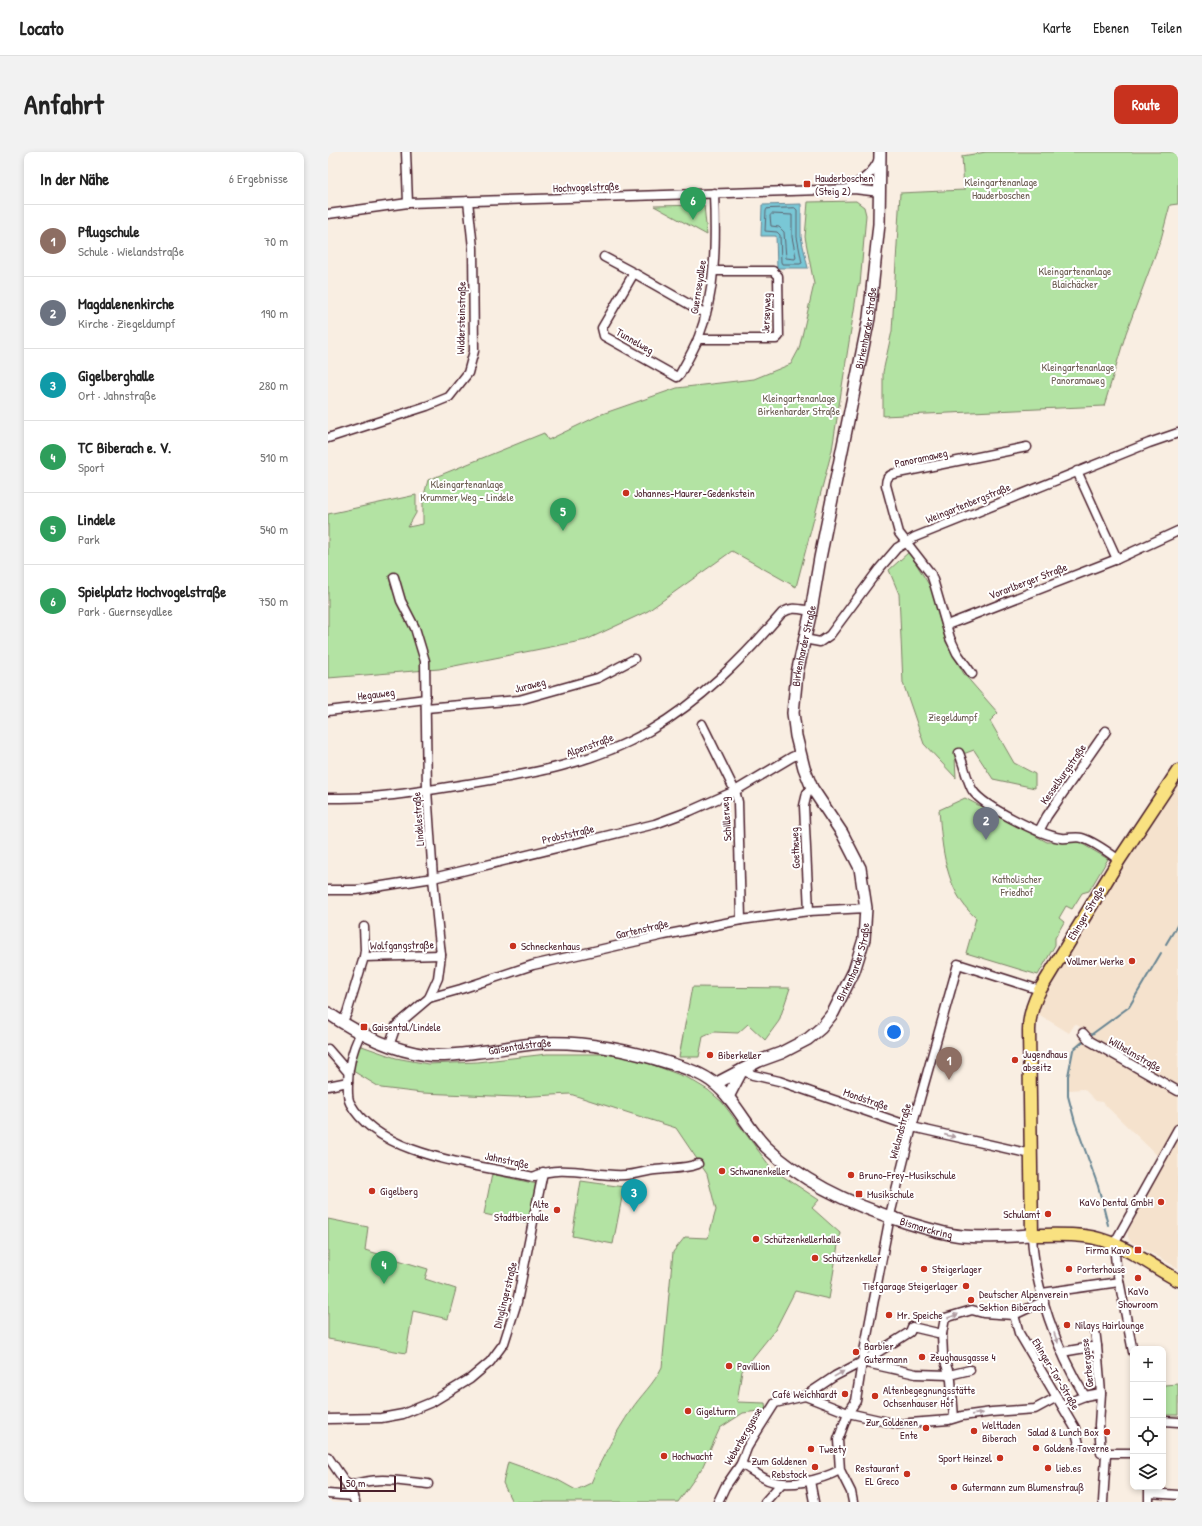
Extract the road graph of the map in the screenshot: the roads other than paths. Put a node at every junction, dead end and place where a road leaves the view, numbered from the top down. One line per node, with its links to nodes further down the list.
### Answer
1 (406, 152): 7 (street)
2 (880, 153): 3 (street); 4 (main road, Birkenharder Straße)
3 (846, 190): 4 (street, Hochvogelstraße); 5 (street, Hochvogelstraße)
4 (880, 192): 23 (main road, Birkenharder Straße)
5 (714, 193): 6 (street, Hochvogelstraße); 10 (street, Guernseyallee)
6 (468, 201): 7 (street, Hochvogelstraße); 16 (street, Widdersteinstraße)
7 (408, 203): 8 (street, Hochvogelstraße)
8 (328, 214)
9 (604, 257): 11 (street)
10 (714, 271): 12 (street, Guernseyallee); 13 (street, Jerseyweg)
11 (634, 273): 12 (street); 14 (street, Tunnelweg)
12 (706, 314): 13 (street, Guernseyallee)
13 (698, 339): 14 (street, Guernseyallee)
14 (677, 376)
15 (1178, 433): 18 (street, Weingartenbergstraße)
16 (328, 438)
17 (1027, 447): 20 (street, Panoramaweg)
18 (1077, 472): 20 (street, Weingartenbergstraße); 21 (street)
19 (1178, 531): 21 (street, Vorarlberger Straße)
20 (906, 542): 24 (street); 25 (street, Weingartenbergstraße)
21 (1117, 558): 24 (street, Vorarlberger Straße)
22 (394, 577): 28 (street, Lindelestraße)
23 (811, 611): 25 (main road, Birkenharder Straße); 37 (street, Alpenstraße)
24 (947, 625): 27 (street)
25 (804, 639): 34 (main road, Birkenharder Straße)
26 (634, 659): 29 (street, Juraweg)
27 (972, 674)
28 (426, 699): 29 (street, Lindelestraße); 30 (street, Hegauweg)
29 (426, 708): 37 (street, Lindelestraße)
30 (328, 711)
31 (702, 724): 38 (street, Schillerweg)
32 (1106, 731): 40 (street, Kesselburgstraße)
33 (959, 753): 40 (street)
34 (799, 754): 36 (main road, Birkenharder Straße); 38 (street, Probststraße)
35 (1178, 770): 41 (main road, Ehinger Straße)
36 (812, 788): 44 (main road, Birkenharder Straße); 45 (street, Goetheweg)
37 (427, 790): 39 (street, Alpenstraße); 42 (street, Lindelestraße)
38 (735, 791): 42 (street, Probststraße); 46 (street, Schillerweg)
39 (328, 798)
40 (1039, 831): 41 (street)
41 (1119, 860): 50 (main road, Ehinger Straße)
42 (434, 878): 43 (street, Probststraße); 48 (street, Lindelestraße)
43 (328, 890)
44 (866, 908): 45 (street, Gartenstraße); 58 (main road, Birkenharder Straße)
45 (809, 911): 46 (street, Gartenstraße)
46 (741, 920): 51 (street, Gartenstraße)
47 (364, 927): 49 (street, Wolfgangstraße)
48 (441, 955): 49 (street, Wolfgangstraße); 51 (street, Lindelestraße)
49 (364, 957): 53 (street, Wolfgangstraße)
50 (1040, 990): 65 (street, Wielandstraße); 67 (main road, Ehinger Straße)
51 (429, 998): 56 (street, Lindelestraße)
52 (328, 1013): 53 (main road, Gaisentalstraße)
53 (342, 1023): 55 (main road, Gaisentalstraße)
54 (1083, 1033): 63 (street, Wilhelmstraße)
55 (360, 1034): 56 (main road, Gaisentalstraße); 59 (street, Jahnstraße)
56 (389, 1046): 61 (main road, Gaisentalstraße)
57 (328, 1049): 59 (street)
58 (742, 1070): 61 (main road, Birkenharder Straße); 64 (main road); 65 (street, Mondstraße)
59 (348, 1072): 60 (street, Jahnstraße)
60 (348, 1082): 62 (street); 69 (street, Jahnstraße)
61 (715, 1084): 64 (main road, Bismarckring)
62 (328, 1086)
63 (1178, 1091)
64 (728, 1097): 70 (main road, Bismarckring)
65 (912, 1127): 67 (street, Mondstraße, one-way to 67); 70 (street, Wielandstraße)
66 (1178, 1129): 72 (street)
67 (1031, 1154): 71 (main road, Ehinger Straße)
68 (698, 1164): 69 (street, Jahnstraße)
69 (544, 1172): 92 (street, Dinglingerstraße)
70 (890, 1217): 71 (main road, Bismarckring); 82 (street, Wielandstraße)
71 (1032, 1235): 72 (main road, Bismarckring); 75 (street)
72 (1114, 1244): 73 (main road, Bismarckring); 74 (street)
73 (1178, 1280)
74 (1119, 1282): 75 (street); 80 (street)
75 (1043, 1297): 76 (street); 81 (street, one-way to 81)
76 (1014, 1314): 78 (street, one-way to 76); 88 (street, Ehinger-Tor-Straße)
77 (1095, 1330): 79 (street, Gerbergasse)
78 (942, 1334): 82 (street, Weberberggasse); 84 (street)
79 (1098, 1346): 81 (street); 85 (street, Gerbergasse)
80 (1132, 1346)
81 (1062, 1352): 87 (street)
82 (862, 1362): 84 (street); 86 (street, Weberberggasse, one-way to 82); 90 (street, Wielandstraße)
83 (970, 1370): 84 (street)
84 (949, 1375): 91 (street)
85 (1101, 1393): 87 (street); 97 (street, Gerbergasse)
86 (805, 1396): 90 (street); 99 (street, Weberberggasse)
87 (1085, 1396): 89 (street)
88 (1057, 1397): 89 (street, Ehinger-Tor-Straße); 91 (street, one-way to 88)
89 (1062, 1405): 95 (street, Ehinger-Tor-Straße)
90 (848, 1413): 91 (street); 100 (street, Wielandstraße)
91 (954, 1418)
92 (328, 1419)
93 (1166, 1422): 94 (street)
94 (1178, 1422)
95 (1079, 1444)
96 (1130, 1453): 97 (street)
97 (1103, 1454): 113 (street, Gerbergasse)
98 (328, 1457): 104 (street)
99 (741, 1464): 102 (street); 109 (street, Weberberggasse)
100 (840, 1470): 101 (street); 112 (street)
101 (810, 1481): 102 (street); 111 (street)
102 (782, 1483): 110 (street)
103 (428, 1484): 104 (street)
104 (348, 1486): 108 (street)
105 (1149, 1490): 107 (street); 114 (street)
106 (328, 1494): 108 (street)
107 (1178, 1495)
108 (354, 1499)
109 (718, 1502)
110 (765, 1502)
111 (814, 1502)
112 (853, 1502)
113 (1103, 1502)
114 (1149, 1502)

